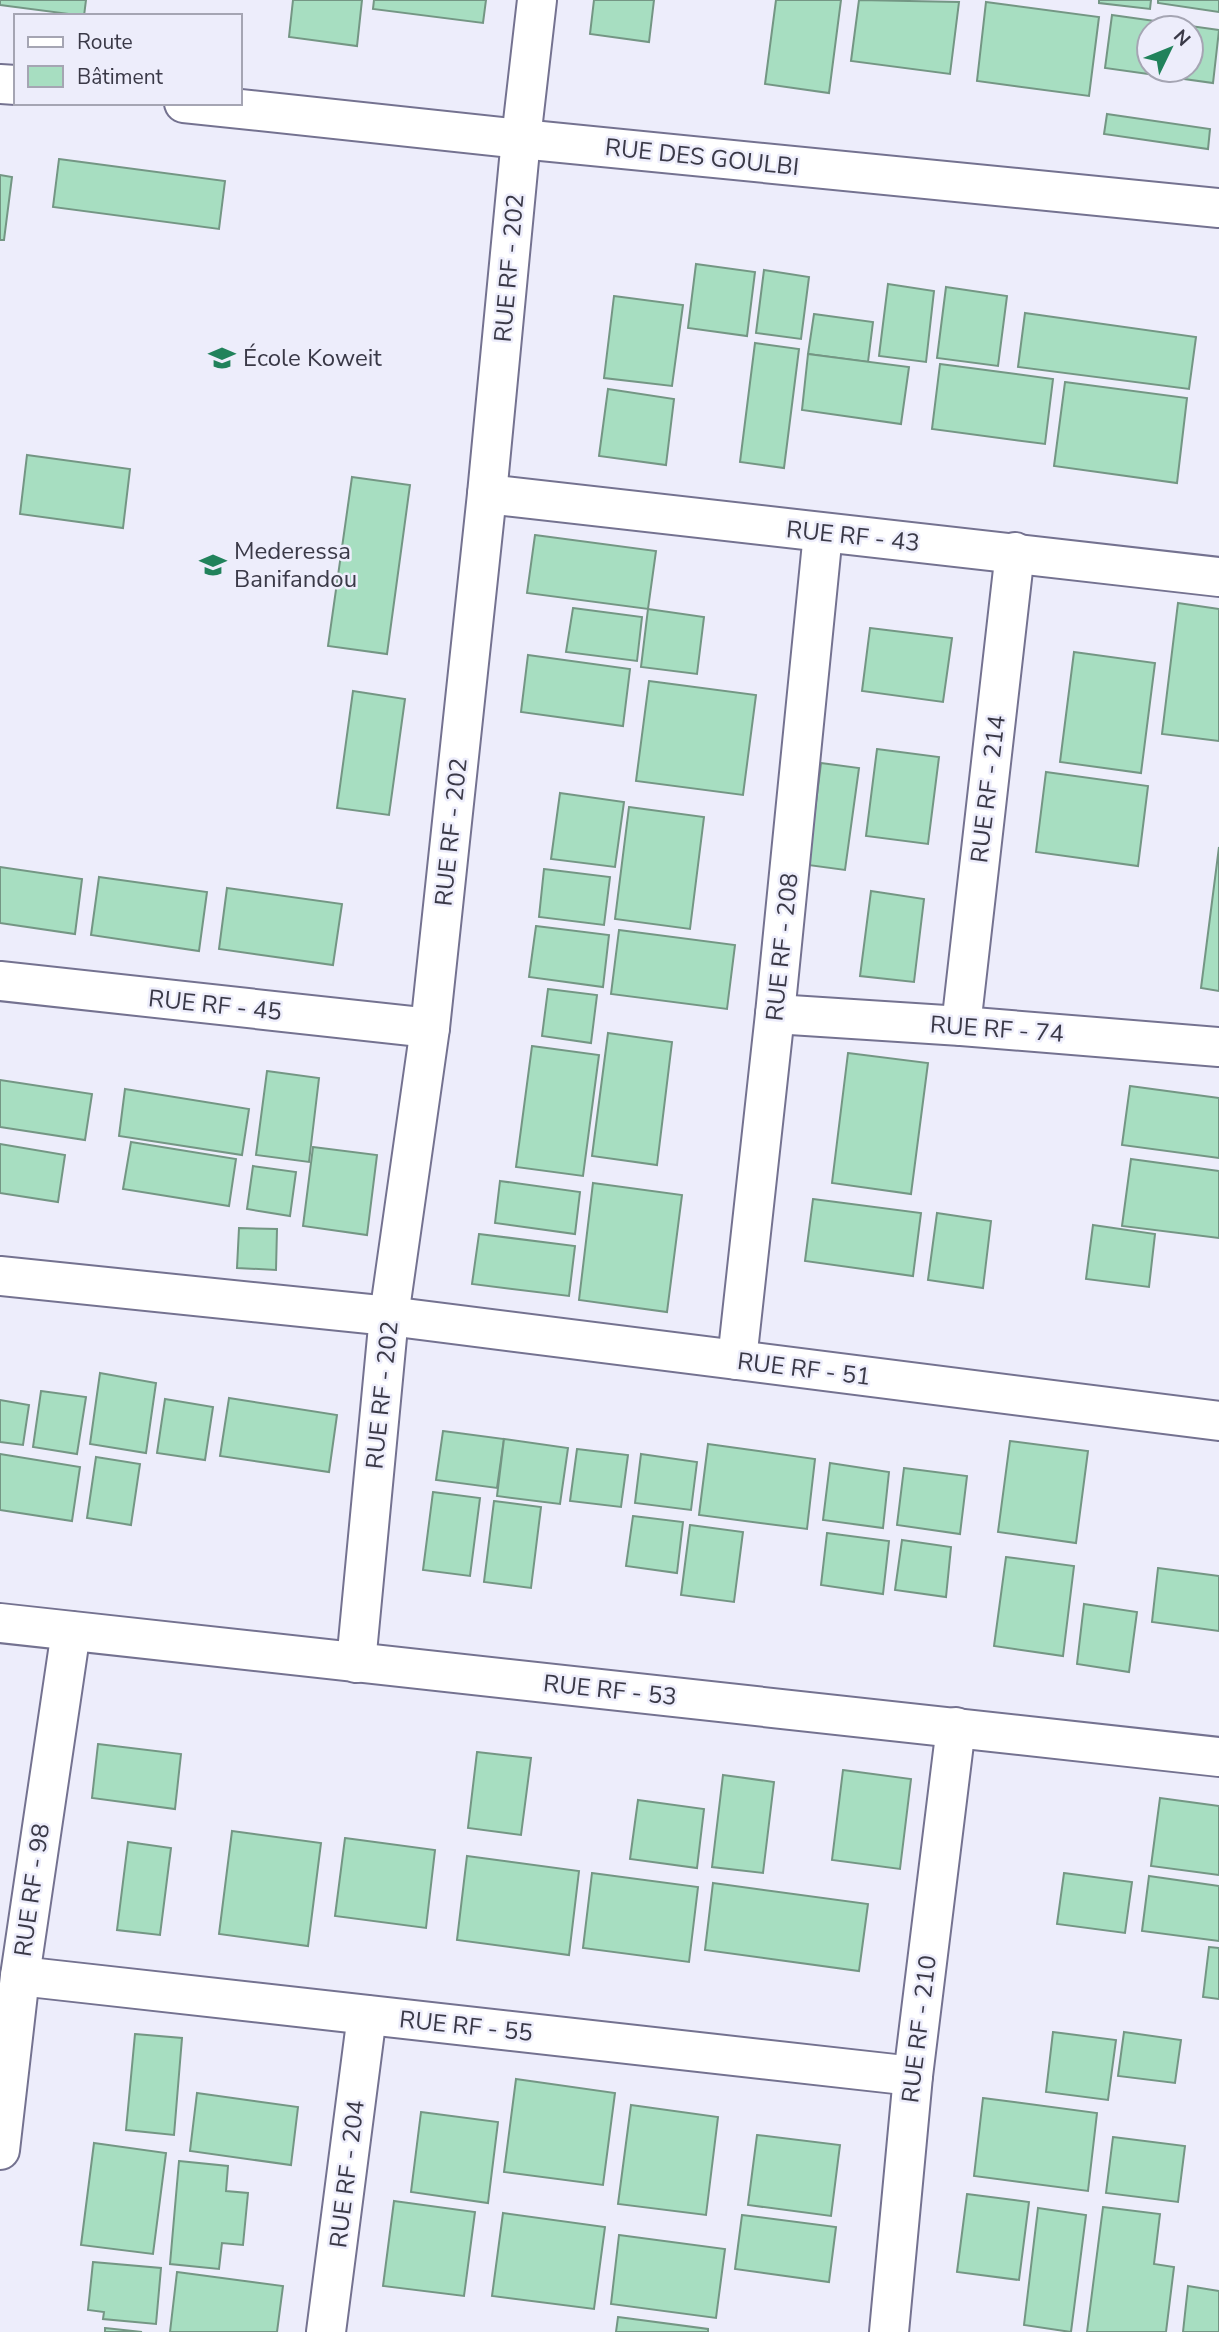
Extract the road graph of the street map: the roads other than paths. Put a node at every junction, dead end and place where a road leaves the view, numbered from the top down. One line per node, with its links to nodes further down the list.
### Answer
1 (537, 0): 3 (street, RUE RF - 202)
2 (203, 105): 3 (street, RUE DES GOULBI)
3 (521, 139): 4 (street, RUE DES GOULBI); 5 (street, RUE RF - 202)
4 (1219, 208)
5 (487, 494): 6 (street, RUE RF - 43); 12 (street, RUE RF - 202)
6 (823, 533): 7 (street, RUE RF - 43); 10 (street, RUE RF - 208)
7 (1015, 552): 8 (street, RUE RF - 43); 11 (street, RUE RF - 214)
8 (1219, 576)
9 (0, 982): 12 (street, RUE RF - 45)
10 (775, 1014): 11 (street, RUE RF - 74); 16 (street, RUE RF - 208)
11 (961, 1026): 13 (street, RUE RF - 74)
12 (430, 1028): 15 (street, RUE RF - 202)
13 (1219, 1047)
14 (0, 1276): 15 (street, RUE RF - 51)
15 (389, 1316): 16 (street, RUE RF - 51); 20 (street, RUE RF - 202)
16 (737, 1360): 17 (street, RUE RF - 51)
17 (1219, 1421)
18 (0, 1623): 19 (street, RUE RF - 53)
19 (71, 1631): 20 (street, RUE RF - 53); 23 (street, RUE RF - 98)
20 (356, 1663): 21 (street, RUE RF - 53)
21 (956, 1727): 22 (street, RUE RF - 53); 25 (street, RUE RF - 210)
22 (1219, 1757)
23 (20, 1976): 24 (street, RUE RF - 55); 26 (street, RUE RF - 98)
24 (367, 2015): 25 (street, RUE RF - 55); 27 (street, RUE RF - 204)
25 (913, 2076): 28 (street, RUE RF - 210)
26 (0, 2150)
27 (326, 2332)
28 (889, 2332)

